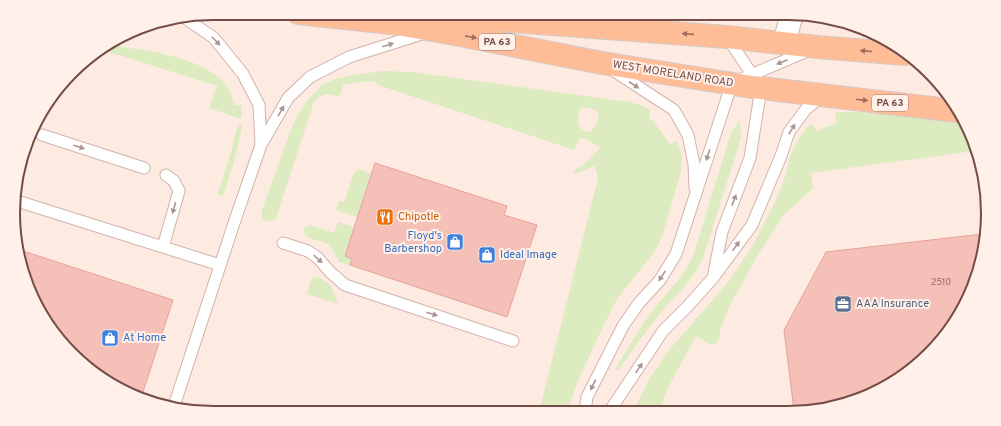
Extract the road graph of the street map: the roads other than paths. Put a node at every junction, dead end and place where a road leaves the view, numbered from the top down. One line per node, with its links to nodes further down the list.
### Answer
1 (399, 20): 6 (main road, WEST MORELAND ROAD / PA 63)
2 (598, 20): 4 (main road, WEST MORELAND ROAD / PA 63)
3 (790, 20): 8 (street)
4 (621, 21): 7 (main road, WEST MORELAND ROAD / PA 63, one-way to 4)
5 (190, 22): 17 (lane, one-way to 17)
6 (435, 30): 11 (main road, WEST MORELAND ROAD / PA 63, one-way to 11); 17 (lane, one-way to 6)
7 (727, 37): 8 (main road, WEST MORELAND ROAD / PA 63); 12 (lane)
8 (784, 43): 9 (main road, WEST MORELAND ROAD / PA 63)
9 (818, 47): 10 (main road, WEST MORELAND ROAD / PA 63, one-way to 9); 12 (lane, one-way to 12)
10 (895, 53)
11 (602, 64): 13 (main road, WEST MORELAND ROAD / PA 63); 20 (lane, one-way to 20)
12 (756, 81): 13 (main road, WEST MORELAND ROAD / PA 63); 14 (main road, WEST MORELAND ROAD / PA 63); 25 (lane, one-way to 12)
13 (732, 83): 20 (lane, one-way to 20)
14 (824, 95): 15 (main road, WEST MORELAND ROAD / PA 63, one-way to 15); 25 (lane, one-way to 14)
15 (951, 110)
16 (42, 135): 18 (lane, one-way to 18)
17 (261, 145): 24 (lane)
18 (144, 168)
19 (166, 175): 23 (lane, one-way to 23)
20 (696, 194): 28 (lane, one-way to 28)
21 (20, 202): 23 (lane)
22 (282, 243): 26 (lane, one-way to 26)
23 (163, 247): 24 (lane)
24 (220, 265): 27 (lane)
25 (713, 278): 29 (lane, one-way to 25)
26 (514, 341)
27 (175, 402)
28 (586, 406)
29 (613, 406)

